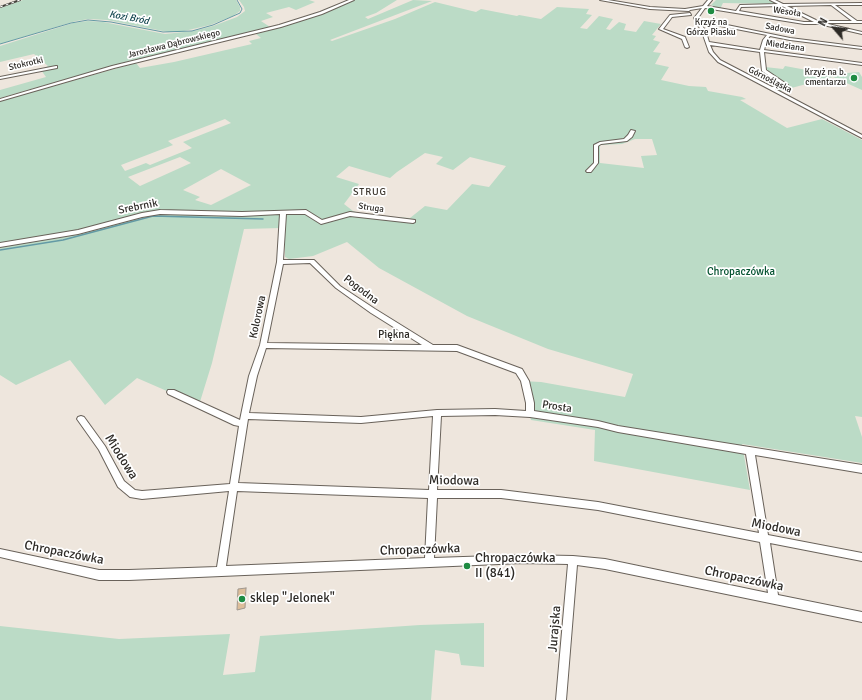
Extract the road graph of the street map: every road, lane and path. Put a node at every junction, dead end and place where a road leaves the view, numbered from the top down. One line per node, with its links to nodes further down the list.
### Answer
1 (352, 0): 27 (street, Jarosława Dąbrowskiego)
2 (602, 0): 8 (street)
3 (710, 0): 9 (street)
4 (772, 0): 6 (street)
5 (862, 4): 7 (street)
6 (782, 5): 7 (street); 11 (street); 14 (street)
7 (831, 5): 15 (street)
8 (686, 9): 9 (street); 10 (street)
9 (704, 9): 10 (street); 11 (street, Wesoła); 12 (street)
10 (691, 10): 12 (street)
11 (737, 12): 14 (street, Wesoła)
12 (698, 14): 13 (street); 20 (street)
13 (697, 20): 18 (street, Sadowa); 19 (street, Górnośląska)
14 (818, 22): 15 (street); 17 (street)
15 (856, 22): 16 (street)
16 (862, 22)
17 (862, 33)
18 (769, 35): 21 (street, Sadowa); 22 (street)
19 (707, 43): 22 (street, Miedziana); 26 (street, Górnośląska)
20 (687, 47)
21 (862, 48)
22 (762, 51): 23 (street, Miedziana); 26 (street)
23 (862, 64)
24 (56, 67): 25 (street, Stokrotki)
25 (0, 78)
26 (771, 89): 29 (street, Górnośląska)
27 (0, 100)
28 (633, 131): 30 (street)
29 (862, 137)
30 (589, 171)
31 (306, 212): 32 (street, Srebrnik); 33 (street, Struga)
32 (283, 213): 34 (street, Srebrnik); 35 (street, Kolorowa)
33 (414, 221)
34 (0, 245)
35 (280, 262): 36 (street, Kolorowa); 37 (street, Pogodna)
36 (263, 346): 37 (street, Piękna); 42 (street, Kolorowa)
37 (431, 346): 40 (street, Piękna)
38 (171, 392): 42 (street)
39 (437, 413): 40 (street, Prosta); 42 (street, Prosta); 46 (street)
40 (530, 414): 43 (street, Prosta)
41 (81, 419): 45 (street, Miodowa)
42 (244, 420): 45 (street, Kolorowa)
43 (750, 451): 44 (street, Prosta); 47 (street)
44 (862, 469)
45 (234, 486): 46 (street, Miodowa); 52 (street, Kolorowa)
46 (434, 494): 47 (street, Miodowa); 51 (street)
47 (763, 539): 49 (street, Miodowa); 53 (street)
48 (0, 552): 52 (street, Chropaczówka)
49 (862, 557)
50 (573, 560): 51 (street, Chropaczówka); 53 (street, Chropaczówka); 55 (street, Jurajska)
51 (429, 563): 52 (street, Chropaczówka)
52 (221, 571)
53 (774, 599): 54 (street, Chropaczówka)
54 (862, 617)
55 (561, 700)

